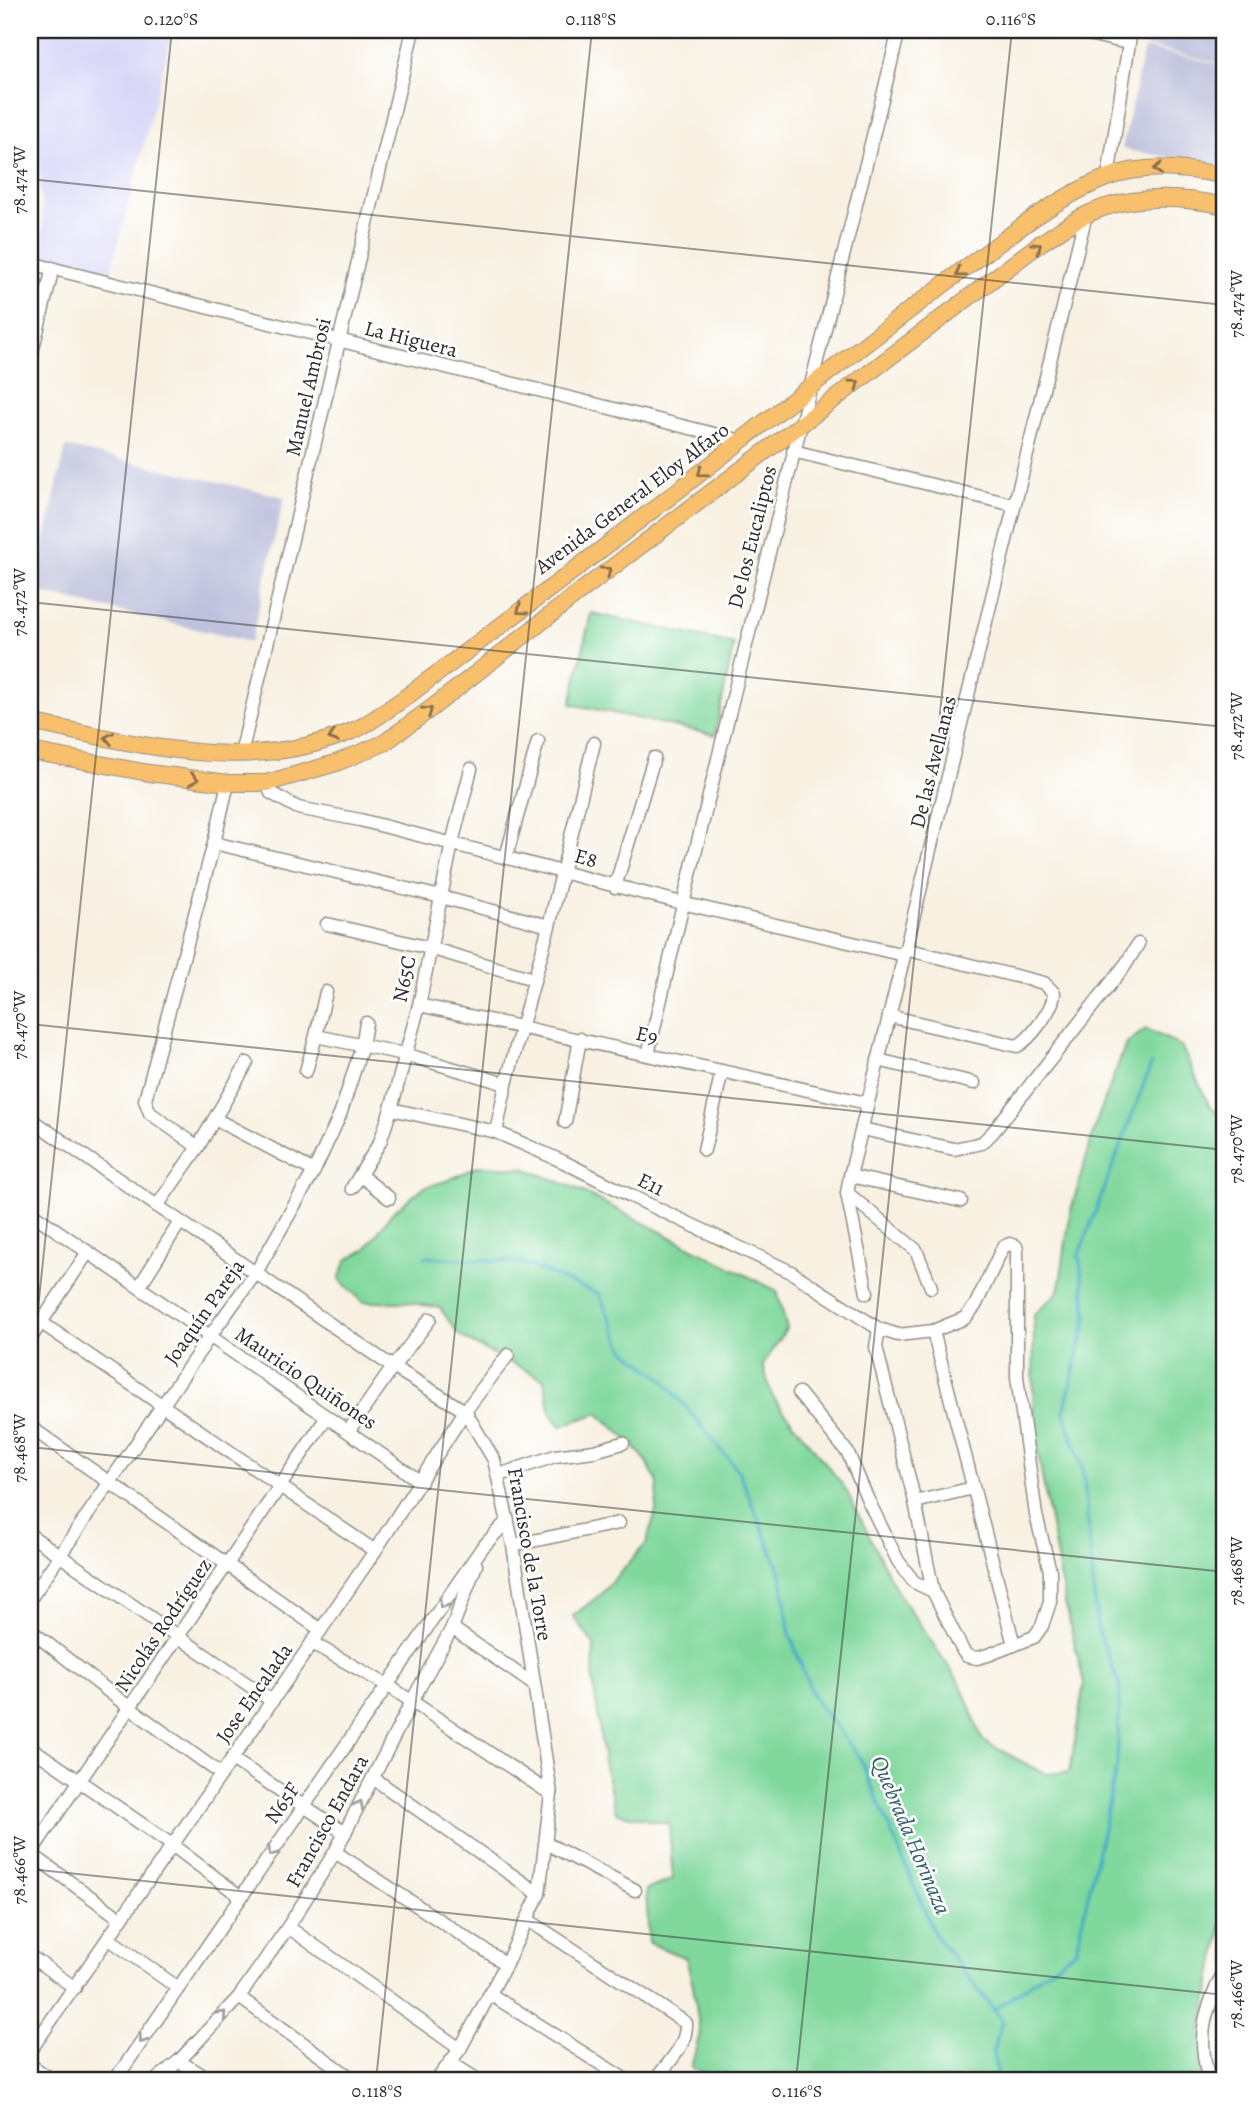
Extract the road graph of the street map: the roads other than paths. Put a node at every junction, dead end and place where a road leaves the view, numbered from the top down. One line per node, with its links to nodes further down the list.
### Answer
1 (413, 30): 11 (street, Manuel Ambrosi)
2 (899, 30): 13 (street, De los Eucaliptos)
3 (1070, 30): 4 (street)
4 (1129, 36): 6 (street)
5 (1225, 176): 6 (main road, Avenida General Eloy Alfaro, one-way to 6)
6 (1108, 177): 13 (main road, Avenida General Eloy Alfaro, one-way to 13)
7 (1225, 206): 8 (main road, Avenida General Eloy Alfaro)
8 (1086, 214): 14 (main road, Avenida General Eloy Alfaro, one-way to 8); 17 (street, De las Avellanas)
9 (30, 263): 10 (street, La Higuera)
10 (53, 268): 11 (street, La Higuera); 12 (street)
11 (339, 341): 15 (street, La Higuera); 22 (street, Manuel Ambrosi)
12 (30, 360)
13 (813, 383): 14 (street, De los Eucaliptos); 15 (main road, Avenida General Eloy Alfaro)
14 (801, 425): 16 (street, De los Eucaliptos); 26 (main road, Avenida General Eloy Alfaro, one-way to 14)
15 (742, 441): 22 (main road, Avenida General Eloy Alfaro, one-way to 22)
16 (793, 452): 17 (street); 33 (street, De los Eucaliptos)
17 (1014, 505): 38 (street, De las Avellanas)
18 (30, 722): 22 (main road, Avenida General Eloy Alfaro, one-way to 18)
19 (538, 741): 29 (street)
20 (594, 743): 30 (street)
21 (30, 751): 25 (main road, Avenida General Eloy Alfaro, one-way to 25)
22 (241, 754)
23 (654, 758): 31 (street)
24 (471, 769): 28 (street, N65C)
25 (228, 783): 26 (main road, Avenida General Eloy Alfaro); 27 (street)
26 (267, 783): 28 (street, E8)
27 (214, 843): 32 (street); 64 (street)
28 (452, 843): 29 (street, E8); 32 (street, N65C)
29 (506, 857): 30 (street, E8)
30 (561, 871): 31 (street, E8); 35 (street)
31 (615, 887): 33 (street, E8)
32 (441, 897): 35 (street); 37 (street, N65C)
33 (682, 903): 38 (street, E8); 49 (street, De los Eucaliptos)
34 (327, 924): 37 (street)
35 (548, 926): 39 (street)
36 (1138, 944): 61 (street)
37 (430, 948): 39 (street); 41 (street, N65C)
38 (905, 952): 42 (street, De las Avellanas); 42 (street, E8)
39 (533, 979): 44 (street)
40 (326, 992): 45 (street)
41 (419, 1004): 44 (street, E9); 48 (street, N65C)
42 (889, 1016): 50 (street, De las Avellanas)
43 (366, 1023): 47 (street, Joaquín Pareja)
44 (521, 1026): 46 (street, E9); 55 (street)
45 (316, 1037): 47 (street); 52 (street)
46 (580, 1039): 49 (street, E9); 59 (street)
47 (362, 1046): 48 (street); 66 (street, Joaquín Pareja)
48 (404, 1054): 55 (street); 57 (street, N65C)
49 (648, 1055): 53 (street, E9)
50 (878, 1060): 54 (street); 56 (street, De las Avellanas)
51 (247, 1063): 58 (street)
52 (306, 1071)
53 (722, 1071): 56 (street, E9); 65 (street)
54 (974, 1083)
55 (506, 1084): 62 (street)
56 (867, 1103): 61 (street, De las Avellanas)
57 (391, 1109): 62 (street, E11); 67 (street, N65C)
58 (215, 1119): 64 (street); 66 (street)
59 (565, 1122)
60 (35, 1123): 63 (street); 73 (street, Francisco de la Torre)
61 (862, 1129): 68 (street, De las Avellanas)
62 (496, 1132): 83 (street, E11)
63 (30, 1140)
64 (198, 1147): 73 (street)
65 (704, 1150)
66 (314, 1171): 77 (street, Joaquín Pareja)
67 (360, 1175): 69 (street, N65C); 71 (street)
68 (850, 1176): 70 (street, De las Avellanas); 72 (street)
69 (352, 1188)
70 (847, 1194): 79 (street); 80 (street)
71 (389, 1198)
72 (961, 1201)
73 (157, 1206): 75 (street, Francisco de la Torre)
74 (30, 1212): 76 (street, Mauricio Quiñones)
75 (180, 1222): 77 (street, Francisco de la Torre); 78 (street)
76 (88, 1252): 78 (street, Mauricio Quiñones); 81 (street)
77 (256, 1274): 85 (street, Joaquín Pareja); 88 (street, Francisco de la Torre)
78 (139, 1287): 85 (street, Mauricio Quiñones)
79 (931, 1287)
80 (867, 1293)
81 (35, 1319): 86 (street); 90 (street)
82 (429, 1319): 88 (street)
83 (879, 1329): 84 (street); 101 (street)
84 (933, 1331): 100 (street); 117 (street)
85 (209, 1336): 90 (street, Joaquín Pareja); 92 (street, Mauricio Quiñones)
86 (30, 1339)
87 (508, 1355): 91 (street, Jose Encalada)
88 (393, 1367): 91 (street, Francisco de la Torre); 94 (street)
89 (799, 1393): 110 (street)
90 (162, 1407): 98 (street, Joaquín Pareja); 99 (street)
91 (466, 1411): 96 (street, Francisco de la Torre); 97 (street, Jose Encalada)
92 (327, 1417): 94 (street, Mauricio Quiñones); 99 (street, Nicolás Rodríguez)
93 (30, 1427): 98 (street)
94 (349, 1430): 97 (street, Mauricio Quiñones)
95 (623, 1443): 96 (street)
96 (499, 1475): 102 (street, Francisco de la Torre)
97 (421, 1482): 107 (street, Jose Encalada)
98 (110, 1483): 108 (street, Joaquín Pareja); 109 (street)
99 (279, 1487): 107 (street); 109 (street, Nicolás Rodríguez)
100 (973, 1488): 101 (street); 117 (street)
101 (915, 1502): 110 (street)
102 (508, 1520): 105 (street, Francisco de la Torre); 106 (street)
103 (619, 1523): 105 (street)
104 (30, 1535): 108 (street)
105 (513, 1545): 118 (street, Francisco de la Torre)
106 (482, 1548): 112 (street, Francisco Endara); 119 (street, N65F, one-way to 119)
107 (374, 1551): 114 (street, Jose Encalada)
108 (60, 1557): 111 (street, Joaquín Pareja); 115 (street)
109 (228, 1564): 114 (street); 115 (street, Nicolás Rodríguez)
110 (933, 1591): 117 (street)
111 (30, 1600)
112 (452, 1628): 118 (street); 121 (street, Francisco Endara)
113 (30, 1630): 122 (street)
114 (321, 1630): 116 (street, Jose Encalada)
115 (178, 1637): 120 (street); 122 (street, Nicolás Rodríguez)
116 (312, 1643): 119 (street); 120 (street, Jose Encalada)
117 (1014, 1645)
118 (533, 1684): 128 (street, Francisco de la Torre)
119 (387, 1685): 121 (street); 129 (street, N65F)
120 (272, 1701): 124 (street, Jose Encalada)
121 (412, 1701): 126 (street, Francisco Endara); 128 (street)
122 (130, 1707): 125 (street); 127 (street, Nicolás Rodríguez)
123 (30, 1746): 127 (street)
124 (232, 1759): 125 (street, Jose Encalada); 129 (street)
125 (221, 1774): 132 (street, Jose Encalada)
126 (373, 1778): 130 (street, Francisco Endara, one-way to 126); 136 (street)
127 (80, 1781): 132 (street); 134 (street, Nicolás Rodríguez)
128 (551, 1794): 131 (street, Francisco de la Torre)
129 (304, 1807): 130 (street); 137 (street, N65F, one-way to 137)
130 (345, 1833): 133 (street, Francisco Endara)
131 (546, 1843): 135 (street); 136 (street, Francisco de la Torre)
132 (172, 1845): 137 (street); 138 (street, Jose Encalada)
133 (335, 1852): 140 (street, Francisco Endara); 143 (street)
134 (30, 1854): 138 (street)
135 (635, 1890)
136 (539, 1894): 139 (street, Francisco de la Torre)
137 (241, 1897): 146 (street, N65F)
138 (121, 1919): 141 (street, Jose Encalada)
139 (528, 1920): 143 (street, Francisco de la Torre); 163 (street)
140 (288, 1927): 148 (street, Francisco Endara); 149 (street)
141 (108, 1938): 145 (street, Jose Encalada); 146 (street)
142 (30, 1956): 145 (street)
143 (506, 1964): 147 (street, Francisco de la Torre)
144 (1225, 1969): 164 (street)
145 (75, 1988): 150 (street, Jose Encalada)
146 (178, 1988): 155 (street, N65F, one-way to 155)
147 (490, 1994): 149 (street, Francisco de la Torre); 162 (street)
148 (239, 1997): 151 (street, Francisco Endara, one-way to 148); 158 (street)
149 (460, 2049): 152 (street, Francisco de la Torre)
150 (30, 2052)
151 (179, 2061): 156 (street, Francisco Endara); 157 (street)
152 (452, 2063): 159 (street, Francisco de la Torre); 160 (street); 161 (street)
153 (30, 2065): 154 (street)
154 (53, 2080)
155 (115, 2080)
156 (156, 2080)
157 (209, 2080)
158 (355, 2080)
159 (437, 2080)
160 (447, 2080)
161 (478, 2080)
162 (626, 2080)
163 (655, 2080)
164 (1209, 2080)

